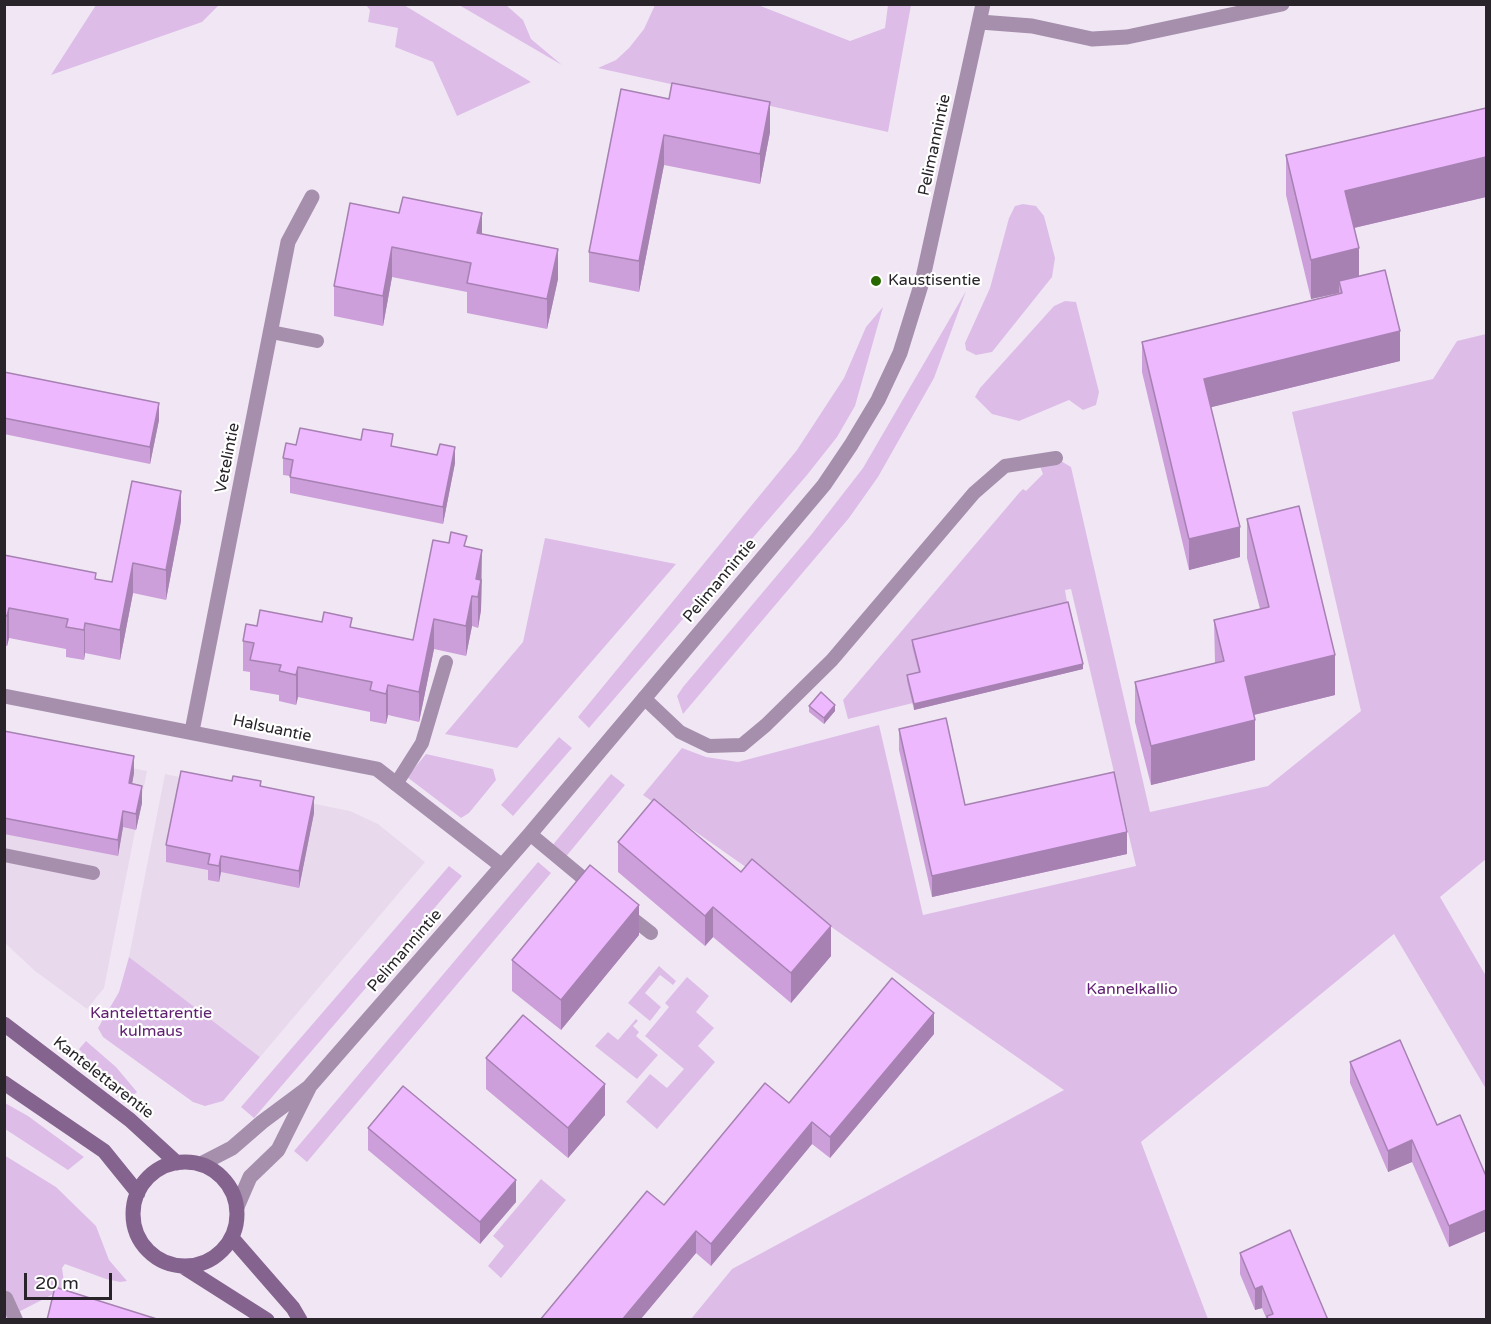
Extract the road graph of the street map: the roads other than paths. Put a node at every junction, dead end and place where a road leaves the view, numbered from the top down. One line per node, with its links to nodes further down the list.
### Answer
1 (983, 4): 3 (street, Pelimannintie)
2 (1282, 4): 3 (street)
3 (980, 22): 10 (street, Pelimannintie)
4 (312, 198): 5 (street, Vetelintie)
5 (271, 332): 6 (lane); 11 (street, Vetelintie)
6 (317, 341)
7 (1056, 458): 10 (lane)
8 (446, 662): 12 (lane)
9 (4, 696): 11 (street, Halsuantie)
10 (644, 698): 13 (street, Pelimannintie)
11 (192, 731): 12 (street, Halsuantie)
12 (396, 784): 15 (street, Halsuantie)
13 (530, 834): 15 (street, Pelimannintie); 17 (lane)
14 (4, 855): 16 (lane)
15 (502, 866): 20 (street, Pelimannintie)
16 (93, 873)
17 (651, 933)
18 (4, 1024): 21 (main road, Kantelettarentie)
19 (4, 1083): 23 (main road)
20 (309, 1087): 22 (street, Pelimannintie); 24 (street, Pelimannintie)
21 (177, 1163): 22 (main road); 23 (main road)
22 (201, 1164): 24 (main road)
23 (138, 1193): 26 (main road)
24 (237, 1207): 25 (main road)
25 (232, 1238): 26 (main road); 30 (main road)
26 (182, 1266): 29 (main road)
27 (6, 1298): 28 (lane)
28 (16, 1320)
29 (267, 1320)
30 (300, 1320)

